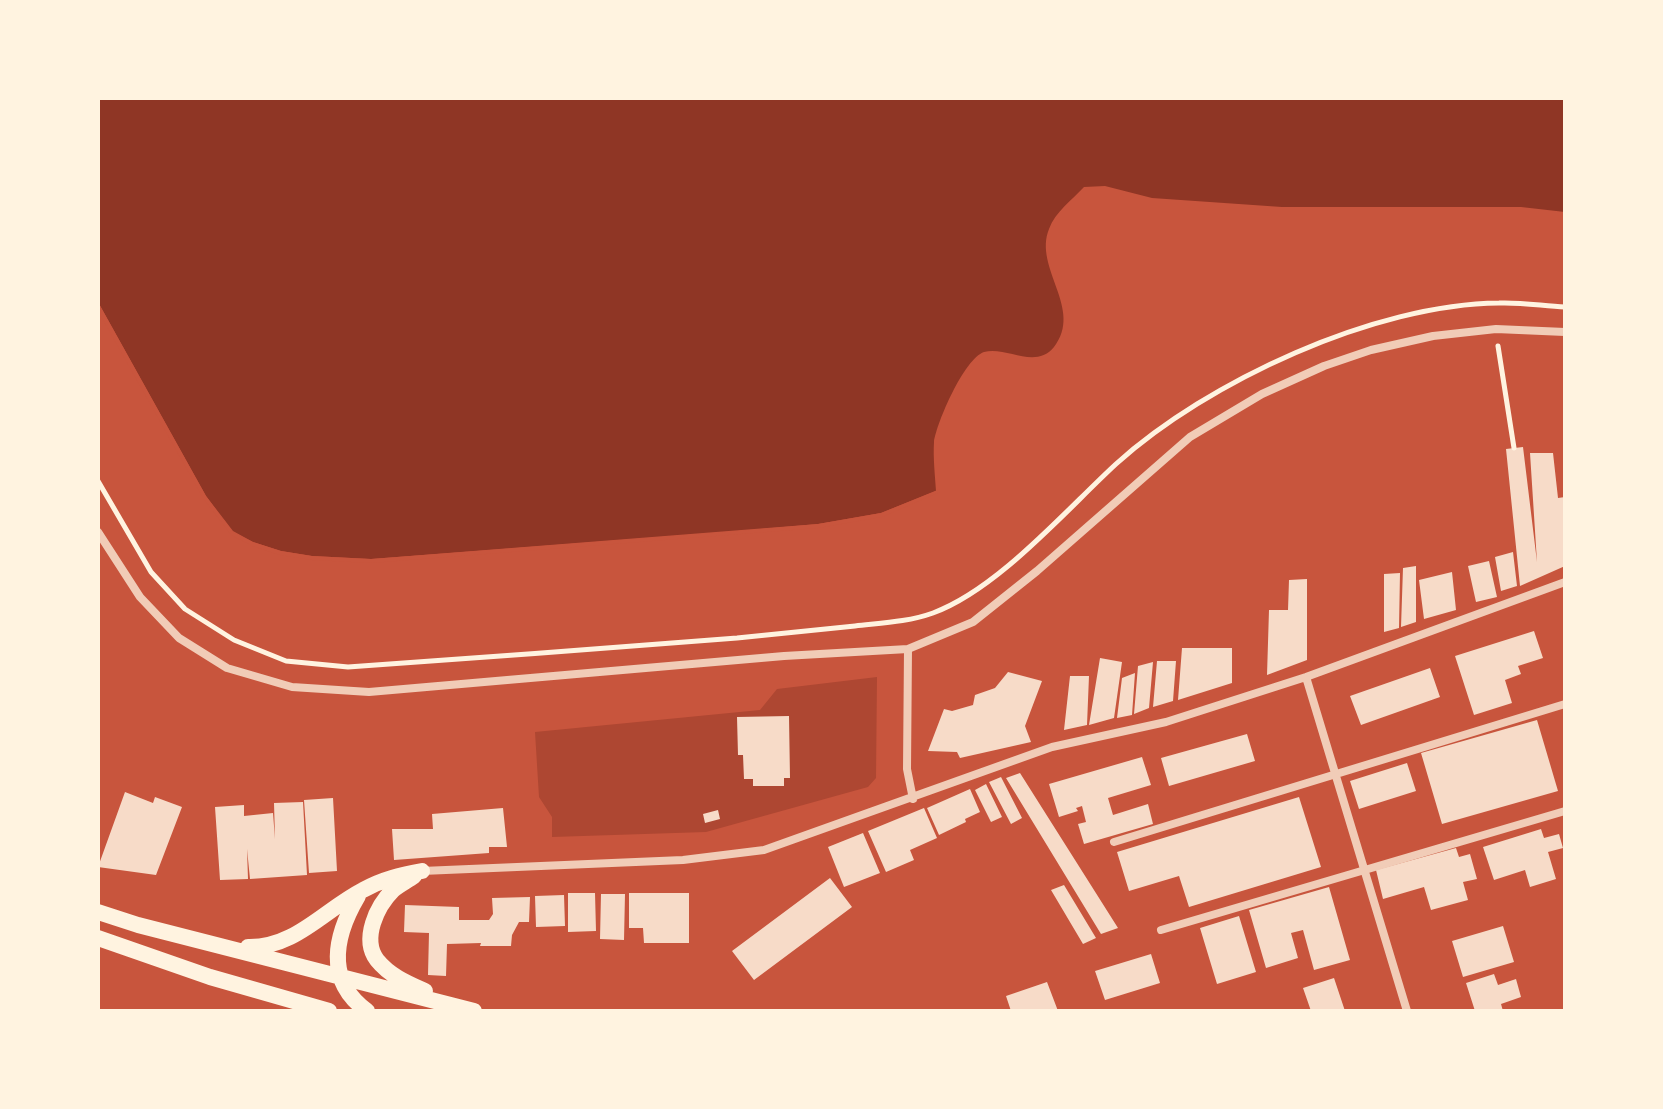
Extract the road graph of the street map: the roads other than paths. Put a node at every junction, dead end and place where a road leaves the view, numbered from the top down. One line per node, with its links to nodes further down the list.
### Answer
1 (1565, 332): 4 (street)
2 (98, 532): 4 (street)
3 (1565, 582): 5 (street)
4 (908, 649): 8 (street)
5 (1306, 677): 7 (street); 8 (street)
6 (1565, 704): 7 (street)
7 (1335, 774): 10 (street); 11 (street)
8 (913, 799): 12 (street)
9 (1565, 811): 11 (street)
10 (1114, 842)
11 (1364, 868): 15 (street); 22 (street)
12 (422, 871): 13 (main road); 19 (main road)
13 (360, 891): 17 (main road); 18 (main road)
14 (98, 912): 17 (main road)
15 (1161, 930)
16 (98, 938): 20 (main road)
17 (225, 947): 18 (main road)
18 (342, 978): 19 (main road); 21 (main road)
19 (470, 1010)
20 (329, 1011)
21 (367, 1011)
22 (1407, 1011)

